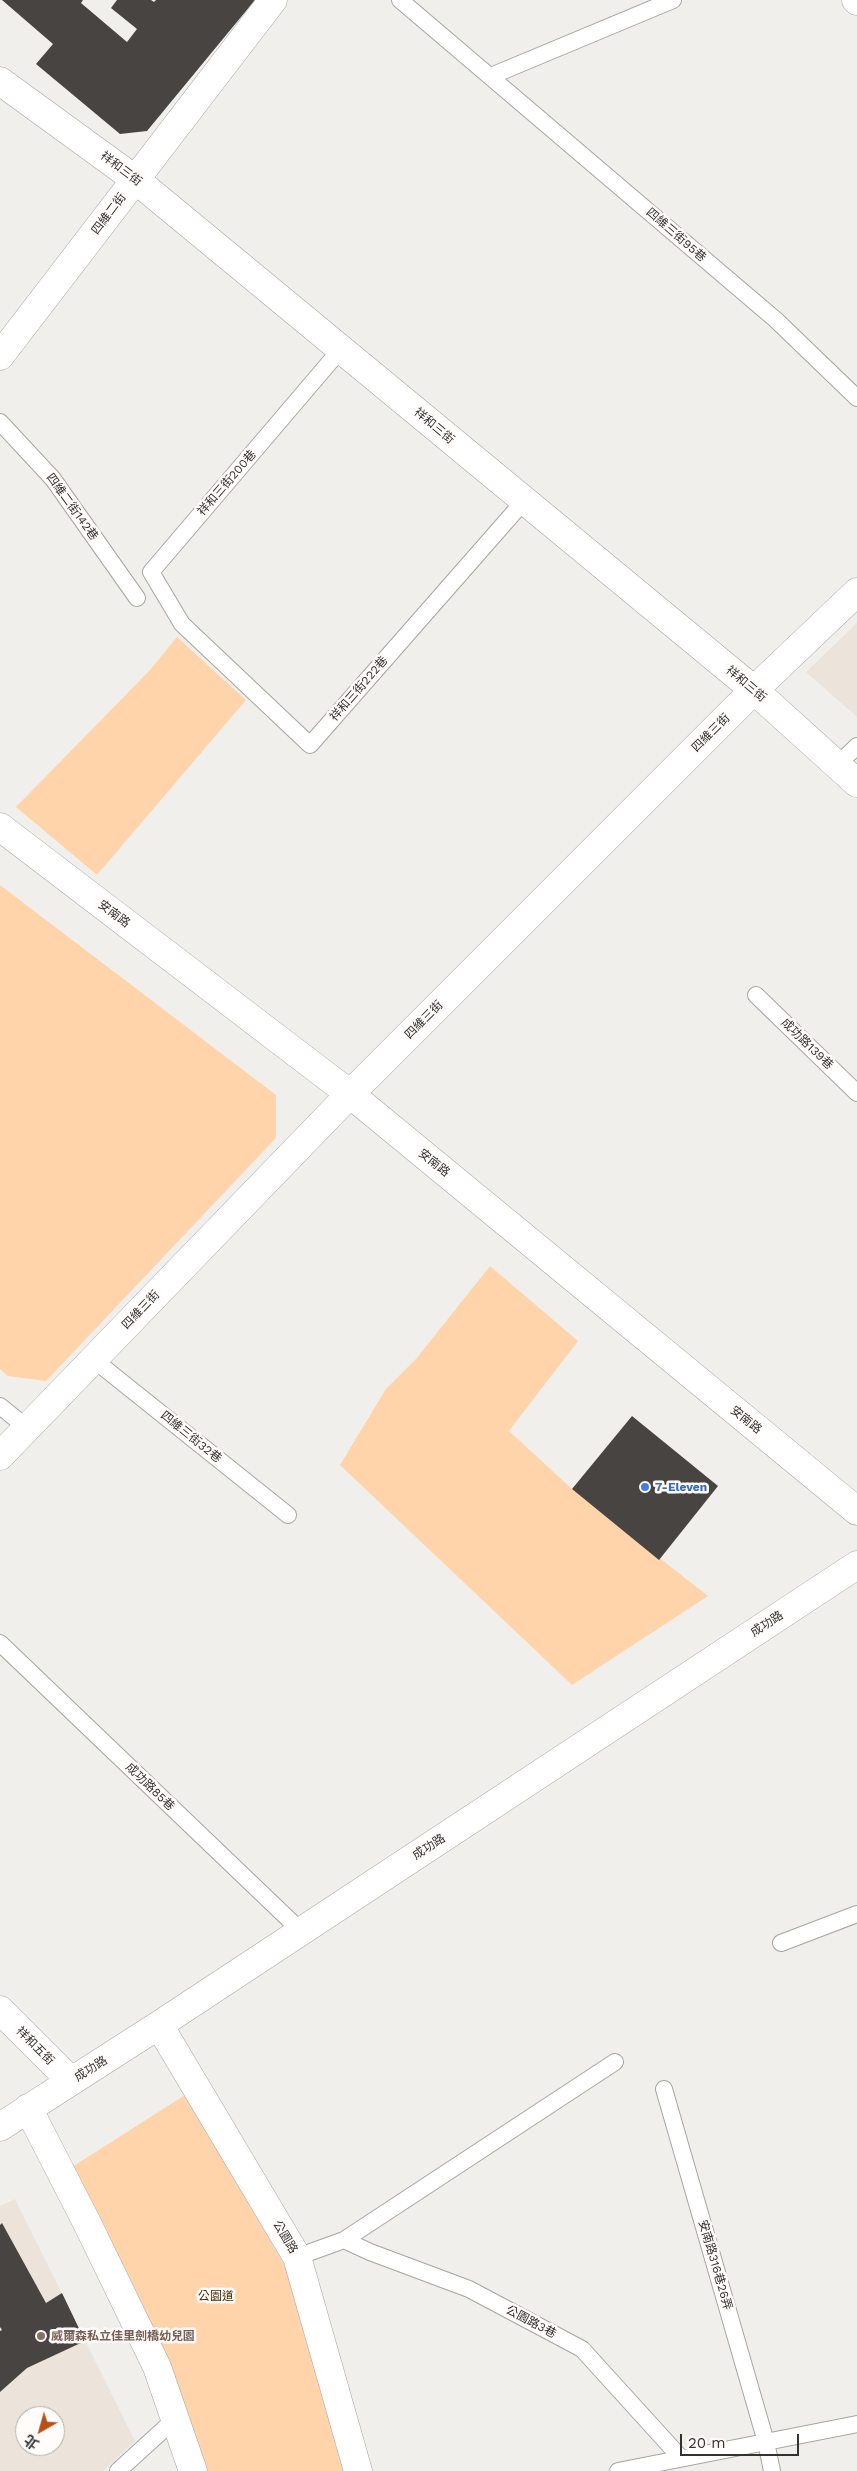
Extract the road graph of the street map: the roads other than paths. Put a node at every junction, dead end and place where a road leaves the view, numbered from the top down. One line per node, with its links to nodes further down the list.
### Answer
1 (273, 0): 6 (street, 四維二街)
2 (400, 0): 4 (lane, 四維三街95巷)
3 (674, 0): 4 (lane)
4 (491, 76): 9 (lane, 四維三街95巷)
5 (0, 81): 6 (street, 祥和三街)
6 (136, 180): 7 (street, 祥和三街); 8 (street, 四維二街)
7 (341, 349): 11 (street, 祥和三街); 14 (lane, 祥和三街200巷)
8 (0, 356)
9 (857, 398)
10 (0, 422): 13 (lane, 四維二街142巷)
11 (524, 500): 14 (lane, 祥和三街222巷); 15 (street, 祥和三街)
12 (857, 592): 15 (street, 四維三街)
13 (137, 598)
14 (182, 624)
15 (754, 690): 17 (street, 祥和三街); 22 (street, 四維三街)
16 (857, 746): 17 (lane)
17 (837, 765): 18 (street, 祥和三街)
18 (857, 783)
19 (0, 827): 22 (street, 安南路)
20 (756, 995): 21 (lane, 成功路139巷)
21 (857, 1092)
22 (350, 1094): 23 (street, 四維三街); 27 (street, 安南路)
23 (93, 1359): 25 (street, 四維三街); 28 (lane, 四維三街32巷)
24 (0, 1406): 25 (lane)
25 (27, 1428): 26 (street, 四維三街)
26 (0, 1456)
27 (857, 1511)
28 (288, 1515)
29 (857, 1564): 32 (street, 成功路)
30 (0, 1643): 32 (lane, 成功路85巷)
31 (857, 1914): 33 (lane)
32 (301, 1931): 35 (street, 成功路)
33 (781, 1943)
34 (0, 2010): 37 (street, 祥和五街)
35 (159, 2025): 37 (street, 成功路); 42 (street, 公園路)
36 (615, 2062): 41 (lane)
37 (71, 2081): 39 (street, 成功路)
38 (664, 2089): 45 (lane, 安南路316巷26弄)
39 (28, 2108): 40 (street, 成功路); 43 (street)
40 (0, 2127)
41 (344, 2240): 42 (lane); 46 (lane, 公園路3巷)
42 (297, 2257): 49 (street, 公園路)
43 (175, 2419): 47 (lane); 48 (street)
44 (857, 2424): 45 (lane)
45 (766, 2442): 46 (lane); 51 (lane, 安南路316巷26弄)
46 (681, 2458): 50 (lane)
47 (118, 2471)
48 (192, 2471)
49 (358, 2471)
50 (618, 2471)
51 (772, 2471)

